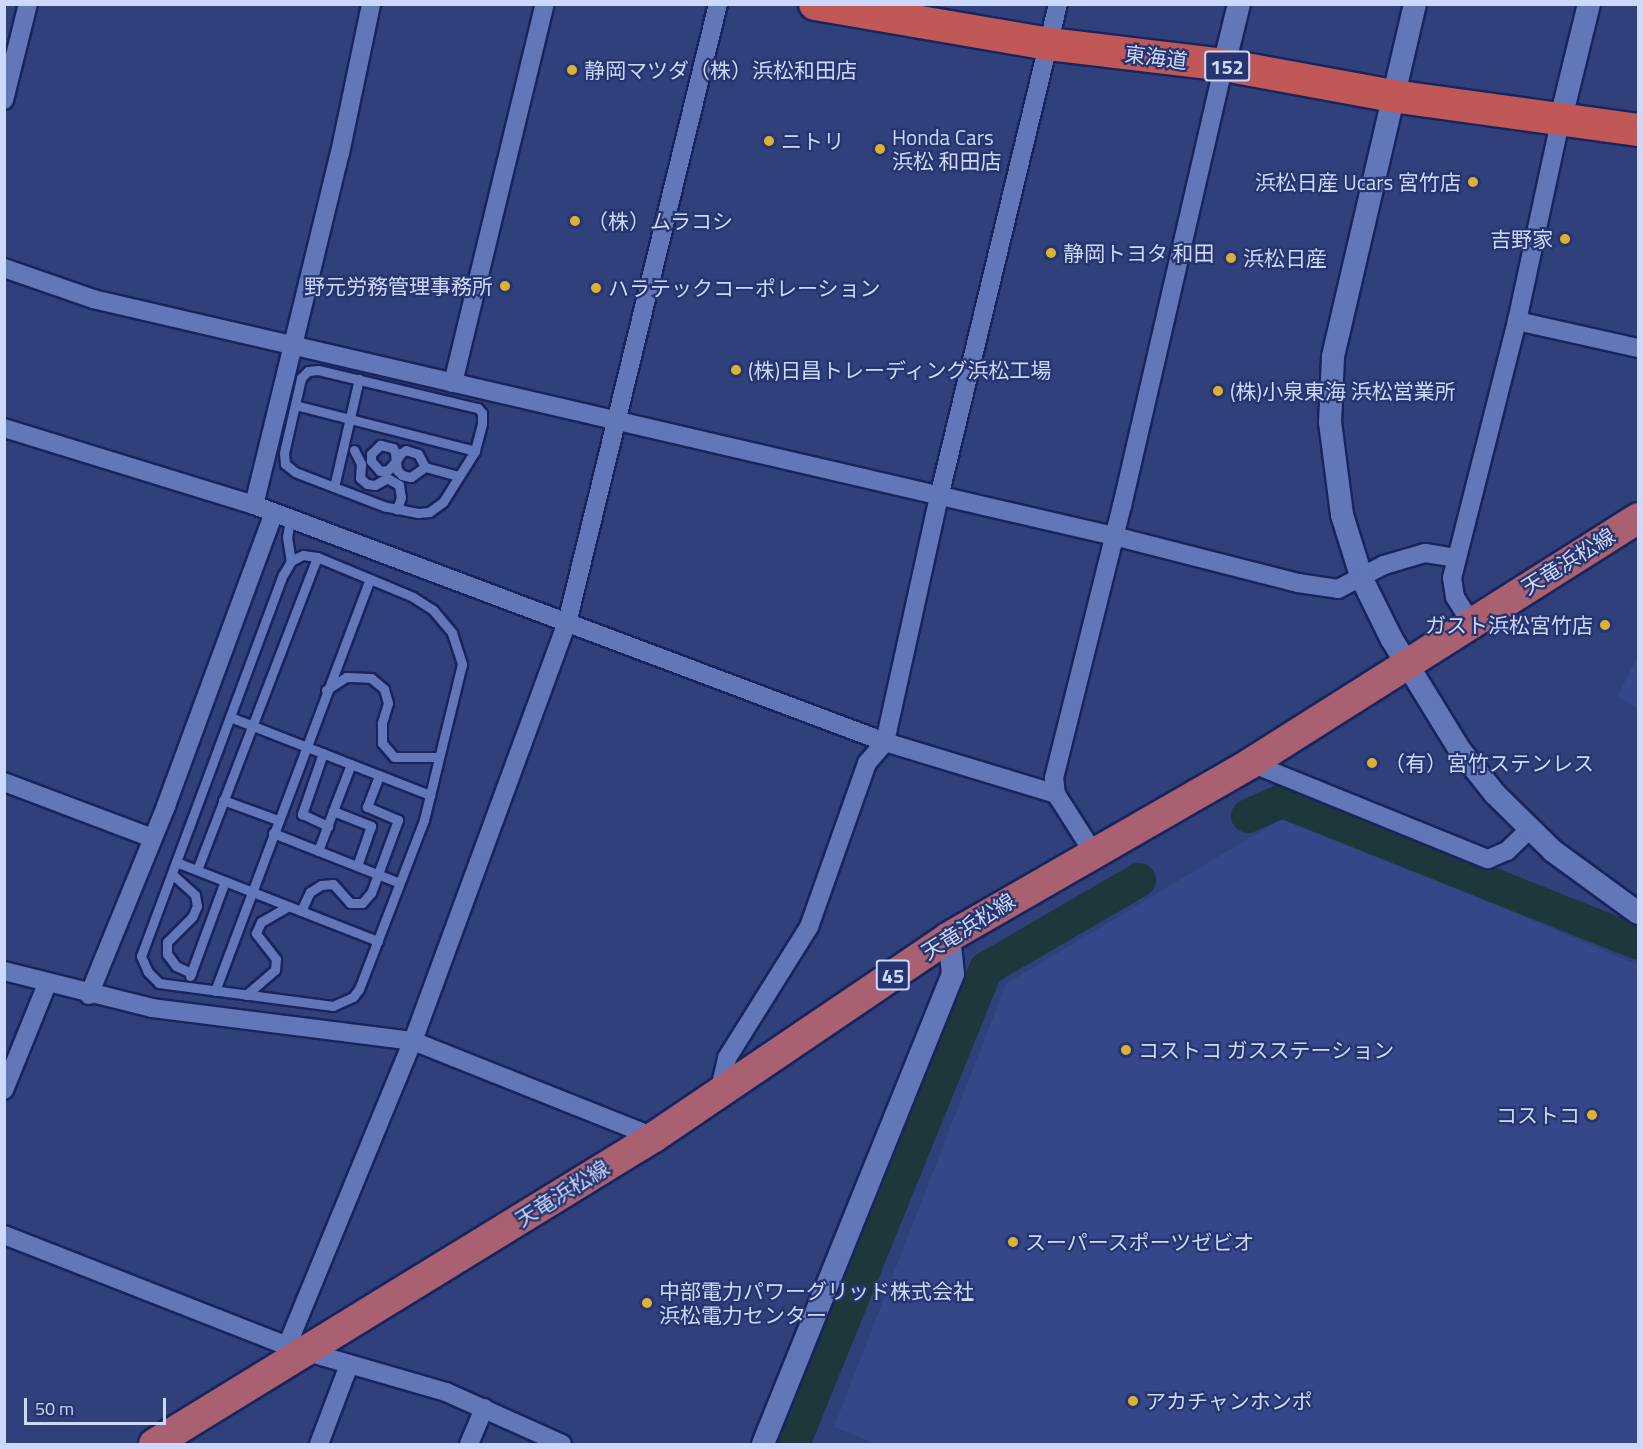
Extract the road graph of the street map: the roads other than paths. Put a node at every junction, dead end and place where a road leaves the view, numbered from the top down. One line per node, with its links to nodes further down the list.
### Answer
1 (28, 4): 13 (street)
2 (371, 4): 18 (street)
3 (545, 4): 21 (street)
4 (718, 4): 24 (street)
5 (815, 4): 10 (highway, 東海道 / 152)
6 (1058, 4): 10 (street)
7 (1239, 4): 11 (street)
8 (1415, 4): 12 (street)
9 (1589, 4): 14 (street)
10 (1049, 44): 11 (highway, 東海道 / 152); 34 (street)
11 (1224, 65): 12 (highway, 東海道 / 152); 39 (street)
12 (1394, 96): 14 (highway, 東海道 / 152); 44 (street)
13 (4, 100)
14 (1561, 118): 15 (highway, 東海道 / 152); 17 (street)
15 (1638, 130)
16 (4, 268): 18 (street)
17 (1517, 321): 19 (street); 41 (street)
18 (291, 346): 21 (street); 35 (street)
19 (1638, 348)
20 (359, 379): 22 (lane); 23 (lane); 28 (lane)
21 (453, 383): 24 (street)
22 (295, 405): 23 (lane); 33 (lane)
23 (349, 418): 26 (lane); 28 (lane)
24 (615, 420): 34 (street); 46 (street)
25 (4, 428): 35 (street)
26 (343, 447): 27 (lane); 33 (lane)
27 (354, 450): 29 (lane); 36 (lane)
28 (475, 451): 32 (lane)
29 (371, 454): 30 (lane); 30 (lane)
30 (396, 461): 31 (lane); 31 (lane)
31 (425, 467): 32 (lane)
32 (459, 476): 36 (lane)
33 (333, 487): 36 (lane)
34 (939, 497): 39 (street); 51 (street)
35 (254, 505): 37 (street)
36 (397, 509)
37 (282, 516): 42 (lane); 46 (street); 67 (street)
38 (1638, 518): 45 (main road, 天竜浜松線 / 45)
39 (1114, 536): 44 (street); 59 (street)
40 (317, 557): 42 (lane); 43 (lane); 50 (lane)
41 (1455, 558): 44 (street); 45 (street)
42 (291, 561): 49 (lane)
43 (370, 579): 48 (lane); 54 (lane)
44 (1362, 579): 47 (street)
45 (1470, 621): 47 (main road, 天竜浜松線 / 45)
46 (567, 623): 51 (street); 90 (street)
47 (1404, 664): 55 (main road, 天竜浜松線 / 45); 65 (street)
48 (326, 690): 52 (lane); 54 (lane)
49 (230, 717): 50 (lane); 70 (lane)
50 (250, 725): 52 (lane); 61 (lane)
51 (885, 742): 59 (street); 92 (street)
52 (304, 746): 53 (lane); 63 (lane)
53 (323, 753): 56 (lane); 64 (lane)
54 (440, 757): 60 (lane)
55 (1251, 763): 65 (street); 69 (main road, 天竜浜松線 / 45)
56 (351, 764): 57 (lane); 62 (lane)
57 (379, 775): 60 (lane); 74 (lane)
58 (4, 782): 67 (street)
59 (1056, 794): 69 (street)
60 (430, 795): 76 (lane)
61 (223, 800): 63 (lane); 72 (lane)
62 (333, 811): 64 (lane); 71 (lane)
63 (278, 820): 66 (lane)
64 (328, 826): 68 (lane)
65 (1530, 829): 80 (street)
66 (273, 833): 68 (lane); 77 (lane)
67 (152, 838): 88 (street)
68 (318, 851): 71 (lane)
69 (1093, 852): 81 (main road, 天竜浜松線 / 45)
70 (176, 862): 72 (lane); 73 (lane)
71 (357, 866): 74 (lane)
72 (197, 870): 75 (lane)
73 (172, 874): 84 (lane); 86 (lane)
74 (378, 874): 76 (lane); 79 (lane)
75 (225, 881): 77 (lane); 84 (lane)
76 (400, 883): 82 (lane)
77 (252, 891): 78 (lane); 87 (lane)
78 (289, 906): 79 (lane); 89 (lane)
79 (301, 911): 82 (lane)
80 (1638, 913)
81 (949, 937): 92 (main road, 天竜浜松線 / 45); 102 (street)
82 (378, 941): 89 (lane)
83 (4, 971): 85 (street)
84 (191, 973): 86 (lane)
85 (47, 984): 88 (street); 91 (street)
86 (186, 987): 87 (lane)
87 (215, 991): 89 (lane)
88 (89, 995): 90 (street)
89 (246, 995)
90 (413, 1041): 93 (street); 95 (street)
91 (4, 1090)
92 (719, 1093): 93 (main road, 天竜浜松線 / 45)
93 (654, 1137): 95 (main road, 天竜浜松線 / 45)
94 (4, 1235): 95 (street)
95 (297, 1348): 96 (street); 98 (main road, 天竜浜松線 / 45)
96 (349, 1365): 97 (street); 99 (street)
97 (484, 1408): 100 (street); 101 (street)
98 (154, 1444)
99 (319, 1444)
100 (469, 1444)
101 (562, 1444)
102 (763, 1444)

